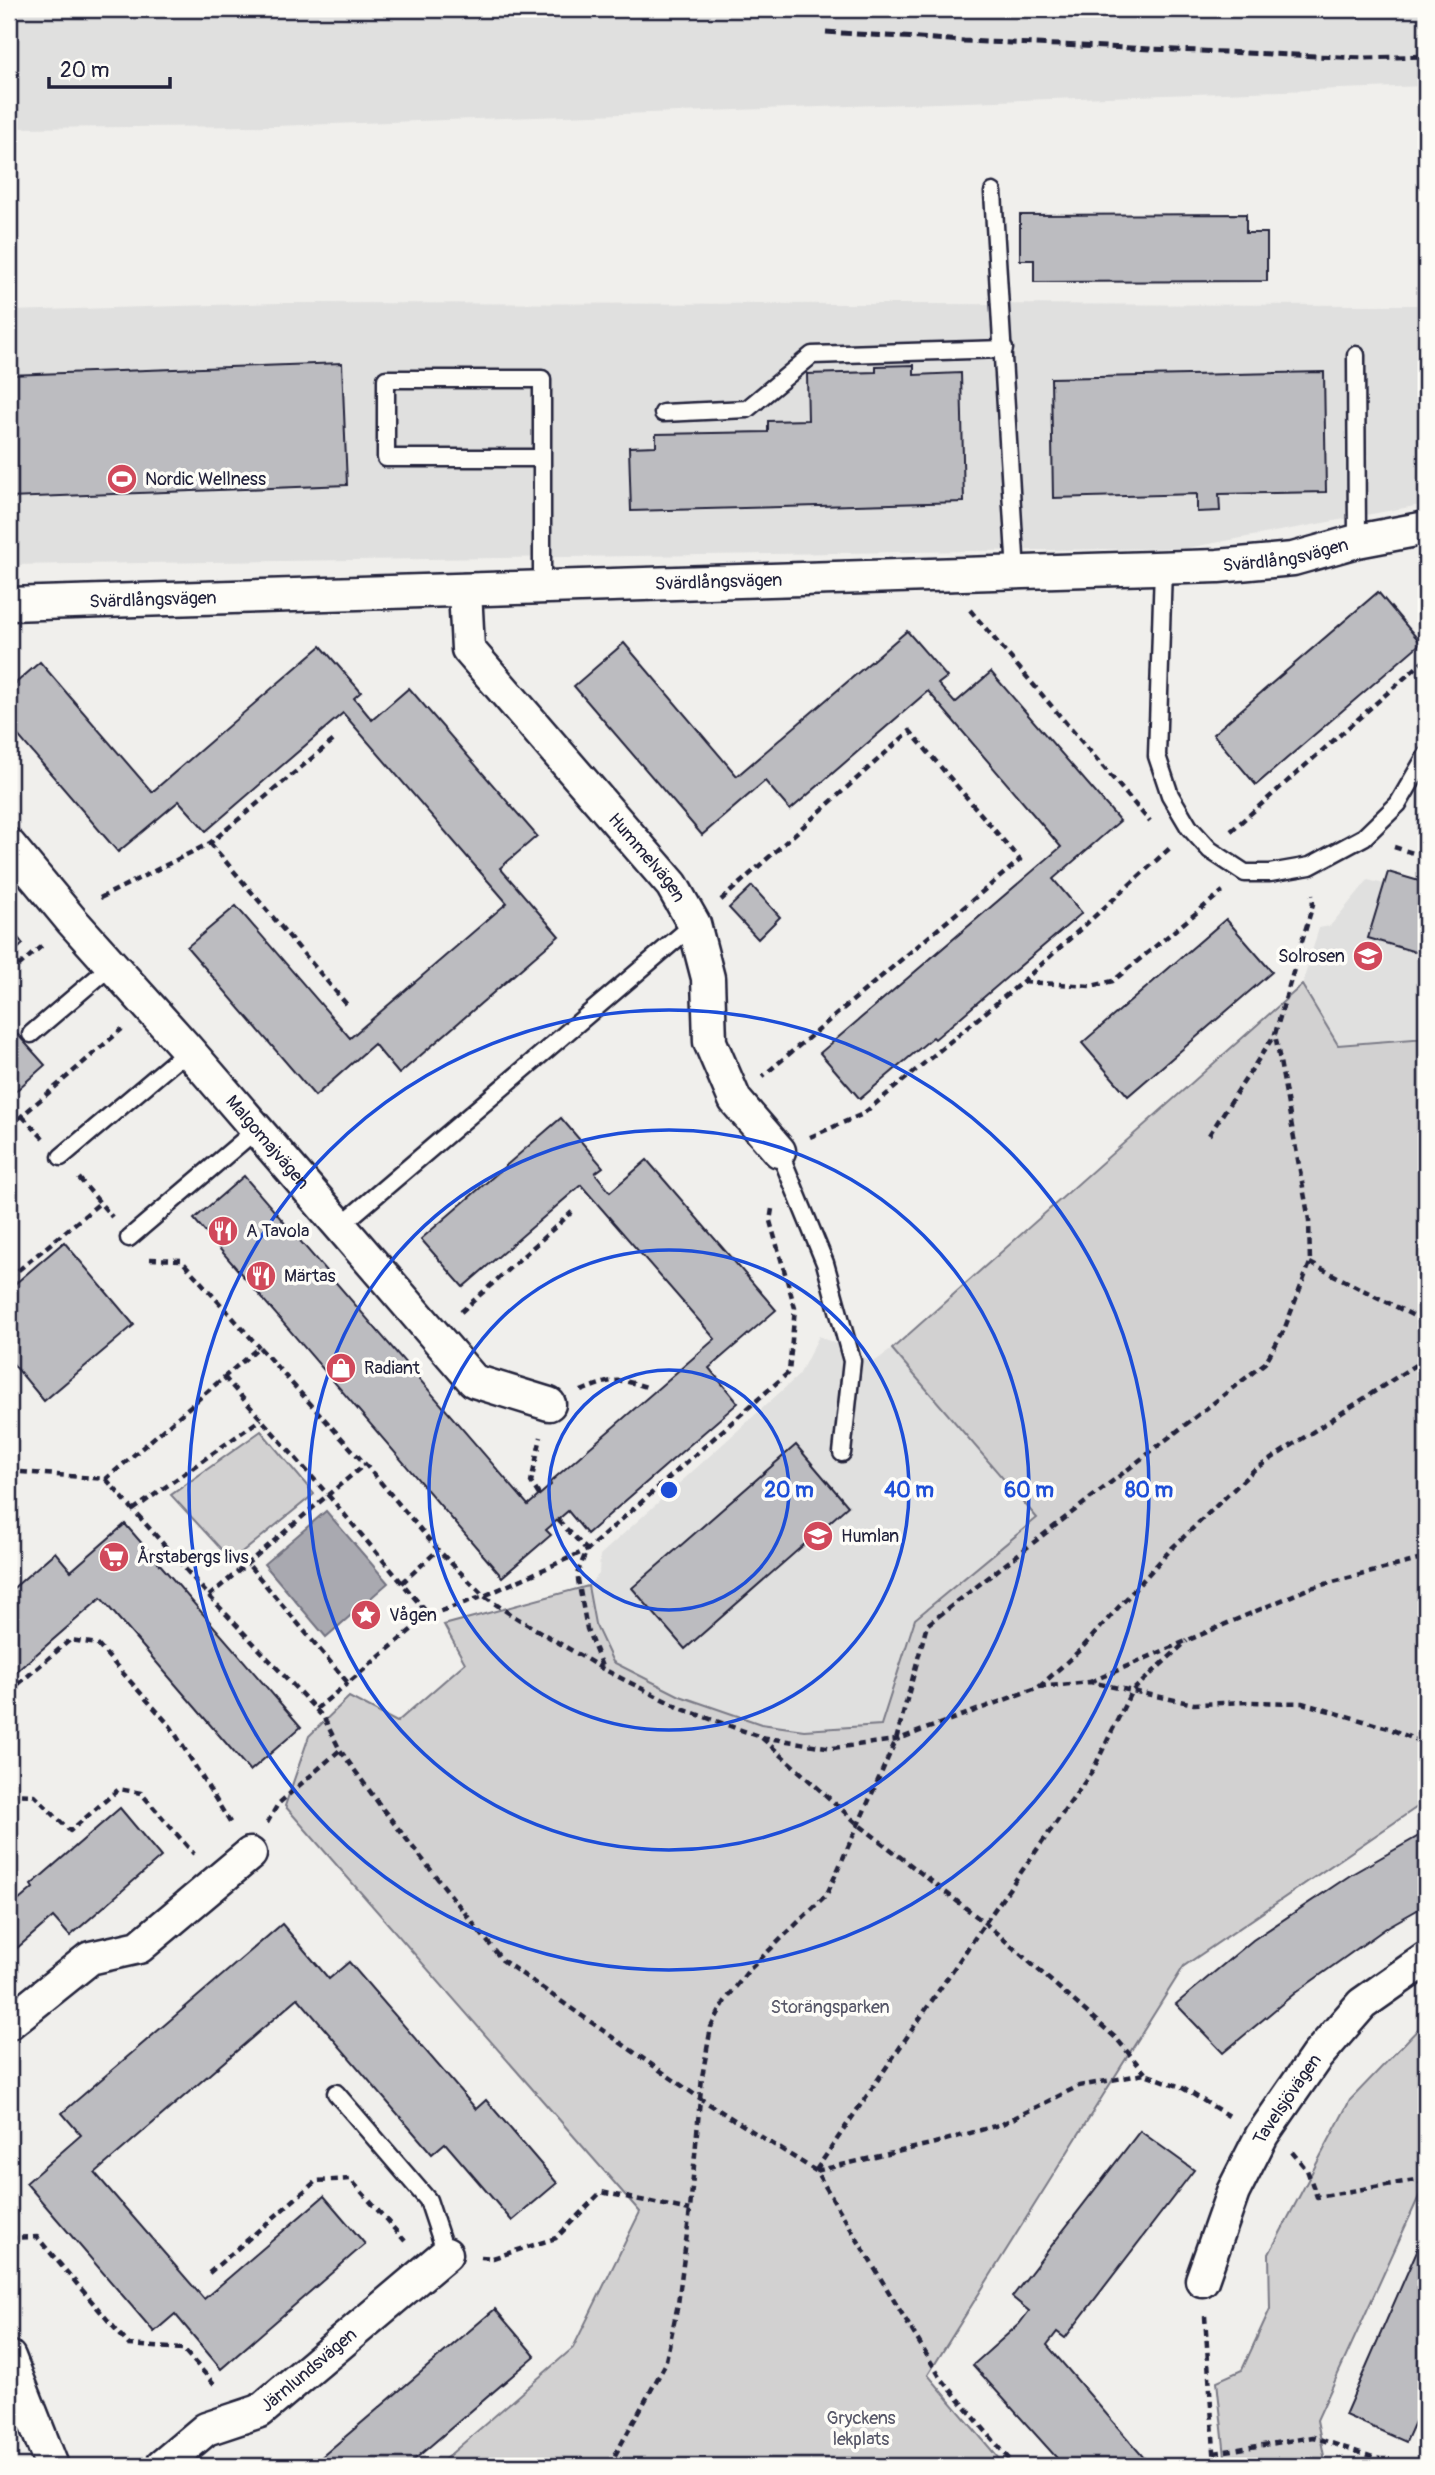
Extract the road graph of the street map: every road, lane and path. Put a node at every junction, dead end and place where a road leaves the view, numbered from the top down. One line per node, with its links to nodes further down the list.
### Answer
1 (993, 192): 2 (lane)
2 (1004, 349): 4 (lane); 9 (lane)
3 (1356, 355): 7 (lane)
4 (663, 413)
5 (542, 458): 5 (lane); 11 (lane)
6 (1426, 528): 7 (street, Svärdlångsvägen)
7 (1357, 541): 8 (street, Svärdlångsvägen)
8 (1163, 568): 9 (street, Svärdlångsvägen); 20 (lane)
9 (1016, 573): 10 (street, Svärdlångsvägen)
10 (940, 575): 11 (street, Svärdlångsvägen); 17 (path)
11 (542, 588): 12 (street, Svärdlångsvägen)
12 (465, 590): 13 (street, Svärdlångsvägen); 24 (street, Hummelvägen)
13 (9, 604)
14 (1426, 659): 20 (path)
15 (335, 739): 18 (path)
16 (1426, 756): 21 (lane)
17 (1153, 826)
18 (210, 843): 23 (path); 28 (path)
19 (9, 845): 23 (street, Malgomajvägen)
20 (1210, 850): 22 (lane)
21 (1310, 866): 22 (lane); 31 (path)
22 (1245, 873): 27 (path)
23 (72, 921): 25 (street, Malgomajvägen); 26 (path)
24 (694, 924): 33 (street, Hummelvägen); 33 (path); 41 (lane)
25 (112, 965): 29 (street, Malgomajvägen); 30 (lane)
26 (9, 974)
27 (1022, 982)
28 (348, 1006)
29 (149, 1007): 32 (street, Malgomajvägen); 34 (path)
30 (31, 1034)
31 (1275, 1034): 36 (path); 43 (path)
32 (188, 1050): 35 (street, Malgomajvägen); 38 (lane)
33 (735, 1100): 37 (street, Hummelvägen)
34 (9, 1127)
35 (257, 1129): 41 (street, Malgomajvägen); 42 (lane)
36 (1209, 1135)
37 (779, 1151): 53 (lane)
38 (61, 1157)
39 (100, 1203): 44 (path)
40 (572, 1212): 46 (path)
41 (340, 1226): 46 (street, Malgomajvägen)
42 (129, 1238)
43 (1310, 1263): 45 (path); 77 (path)
44 (9, 1278)
45 (1426, 1322)
46 (435, 1336): 51 (street, Malgomajvägen)
47 (1426, 1358): 72 (path)
48 (224, 1377): 52 (path); 54 (path); 56 (path)
49 (607, 1381): 50 (path)
50 (649, 1388)
51 (549, 1404): 58 (path)
52 (261, 1419): 57 (path); 59 (path)
53 (842, 1453)
54 (365, 1464): 57 (path); 61 (path)
55 (9, 1471): 56 (path)
56 (106, 1479): 59 (path)
57 (328, 1495): 63 (path); 64 (path)
58 (539, 1495)
59 (133, 1510): 65 (path)
60 (558, 1520): 69 (path)
61 (438, 1550): 64 (path); 66 (path)
62 (1426, 1558): 68 (path)
63 (247, 1563): 65 (path); 71 (path)
64 (402, 1583): 67 (path)
65 (209, 1596): 75 (path)
66 (484, 1596): 67 (path); 69 (path)
67 (429, 1615): 71 (path)
68 (1187, 1641): 70 (path); 74 (path)
69 (603, 1669): 76 (path)
70 (1090, 1682): 72 (path); 74 (path)
71 (348, 1684): 75 (path)
72 (1039, 1687): 77 (path)
73 (9, 1692): 82 (path)
74 (1131, 1692): 78 (path); 84 (path)
75 (315, 1709): 79 (path)
76 (761, 1737): 77 (path); 81 (path)
77 (896, 1740): 81 (path)
78 (1426, 1744)
79 (340, 1750): 82 (path); 89 (path)
80 (9, 1794): 83 (path)
81 (858, 1824): 84 (path); 89 (path)
82 (250, 1854): 83 (street)
83 (218, 1881): 86 (street)
84 (985, 1923): 87 (path); 92 (path)
85 (1426, 1959): 90 (street, Tavelsjövägen)
86 (9, 2023)
87 (1146, 2074): 90 (path); 92 (path)
88 (336, 2093): 96 (lane)
89 (701, 2099): 92 (path); 94 (path)
90 (1262, 2135): 98 (street, Tavelsjövägen)
91 (1307, 2170): 93 (path)
92 (816, 2171): 106 (path)
93 (1426, 2185)
94 (690, 2210): 96 (path); 105 (path)
95 (9, 2238): 101 (path)
96 (438, 2261): 97 (path); 101 (street, Järnlundsvägen)
97 (209, 2273)
98 (1202, 2280): 102 (path)
99 (9, 2357): 100 (street)
100 (15, 2386): 103 (street)
101 (243, 2417): 104 (street, Järnlundsvägen)
102 (1214, 2453): 107 (path); 108 (path)
103 (52, 2466)
104 (162, 2466)
105 (609, 2466)
106 (1015, 2466)
107 (1214, 2466)
108 (1401, 2466)

